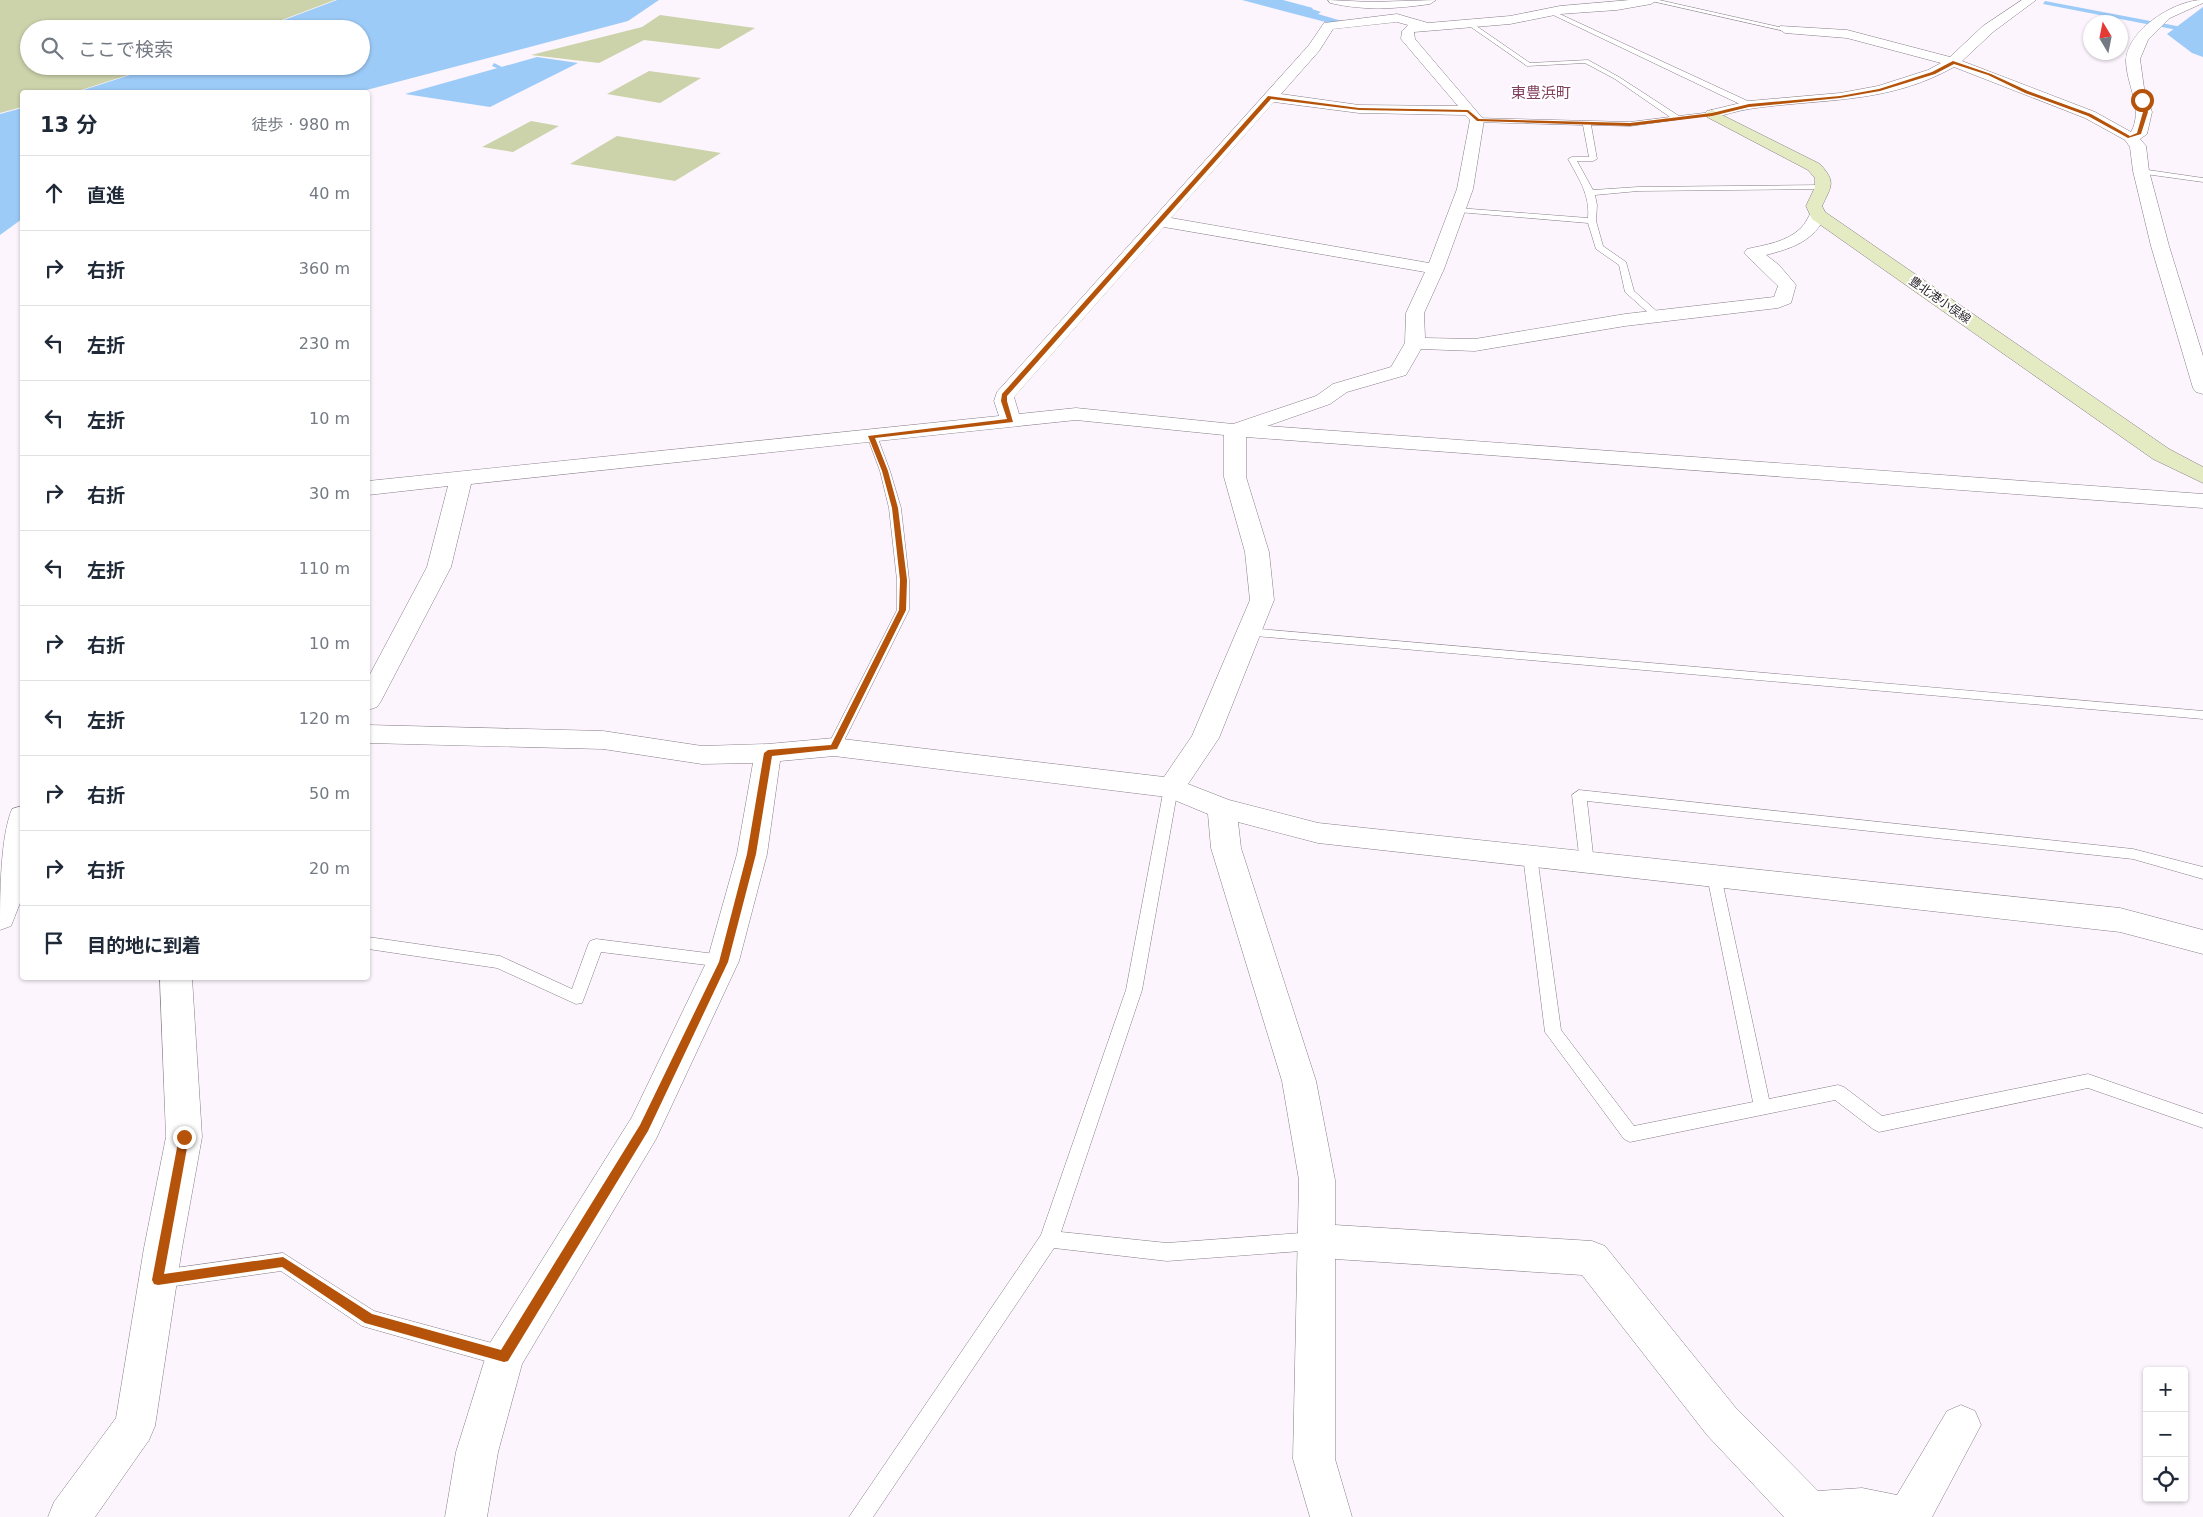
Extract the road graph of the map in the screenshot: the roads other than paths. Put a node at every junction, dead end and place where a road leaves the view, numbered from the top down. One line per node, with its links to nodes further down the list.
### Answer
1 (1334, 0): 2 (street)
2 (1430, 0)
3 (1650, 0): 6 (street); 9 (lane)
4 (2030, 0): 10 (street)
5 (2199, 0): 17 (street)
6 (1551, 12): 7 (street); 12 (lane)
7 (1470, 24): 8 (street); 15 (lane)
8 (1425, 26): 11 (street); 14 (street)
9 (1786, 30): 10 (street)
10 (1953, 62): 12 (street); 17 (street)
11 (1270, 97): 14 (street); 24 (street)
12 (1749, 105): 13 (street)
13 (1712, 114): 15 (lane); 20 (main road)
14 (1473, 115): 16 (lane); 22 (street)
15 (1677, 118): 16 (lane)
16 (1588, 125): 21 (lane)
17 (2130, 137): 18 (street)
18 (2141, 171): 19 (lane); 29 (street)
19 (2203, 180)
20 (1823, 188): 21 (lane); 23 (main road)
21 (1590, 193): 25 (lane)
22 (1458, 210): 25 (lane); 26 (street)
23 (1818, 215): 27 (street); 33 (main road, 豊北港小俣線)
24 (1158, 221): 26 (street); 30 (street)
25 (1592, 221): 27 (lane)
26 (1434, 269): 28 (street)
27 (1657, 316): 28 (street)
28 (1415, 343): 31 (street)
29 (2203, 388)
30 (1011, 421): 31 (street); 32 (street)
31 (1235, 430): 36 (street); 37 (street)
32 (872, 436): 34 (street); 41 (lane)
33 (2203, 476)
34 (461, 479): 35 (street); 38 (street)
35 (370, 488)
36 (2203, 501)
37 (1248, 632): 39 (lane); 43 (street)
38 (370, 697)
39 (2203, 715)
40 (370, 734): 42 (street)
41 (834, 748): 42 (street); 43 (street)
42 (768, 753): 53 (street)
43 (1171, 788): 44 (street); 57 (lane)
44 (1222, 808): 46 (street); 58 (street)
45 (20, 831): 50 (street)
46 (1530, 856): 47 (street); 55 (lane)
47 (1587, 863): 48 (lane); 49 (street)
48 (2203, 874)
49 (1714, 876): 51 (street); 55 (lane)
50 (11, 899)
51 (2203, 942)
52 (370, 943): 53 (lane)
53 (724, 962): 60 (street)
54 (176, 980): 59 (street)
55 (1762, 1106): 56 (lane)
56 (2203, 1121)
57 (1049, 1239): 58 (lane); 64 (lane)
58 (1316, 1241): 65 (street); 66 (street)
59 (158, 1280): 60 (lane); 62 (street)
60 (504, 1357): 63 (street)
61 (1961, 1425): 67 (street)
62 (68, 1517)
63 (466, 1517)
64 (860, 1517)
65 (1330, 1517)
66 (1903, 1517)
67 (1908, 1517)

